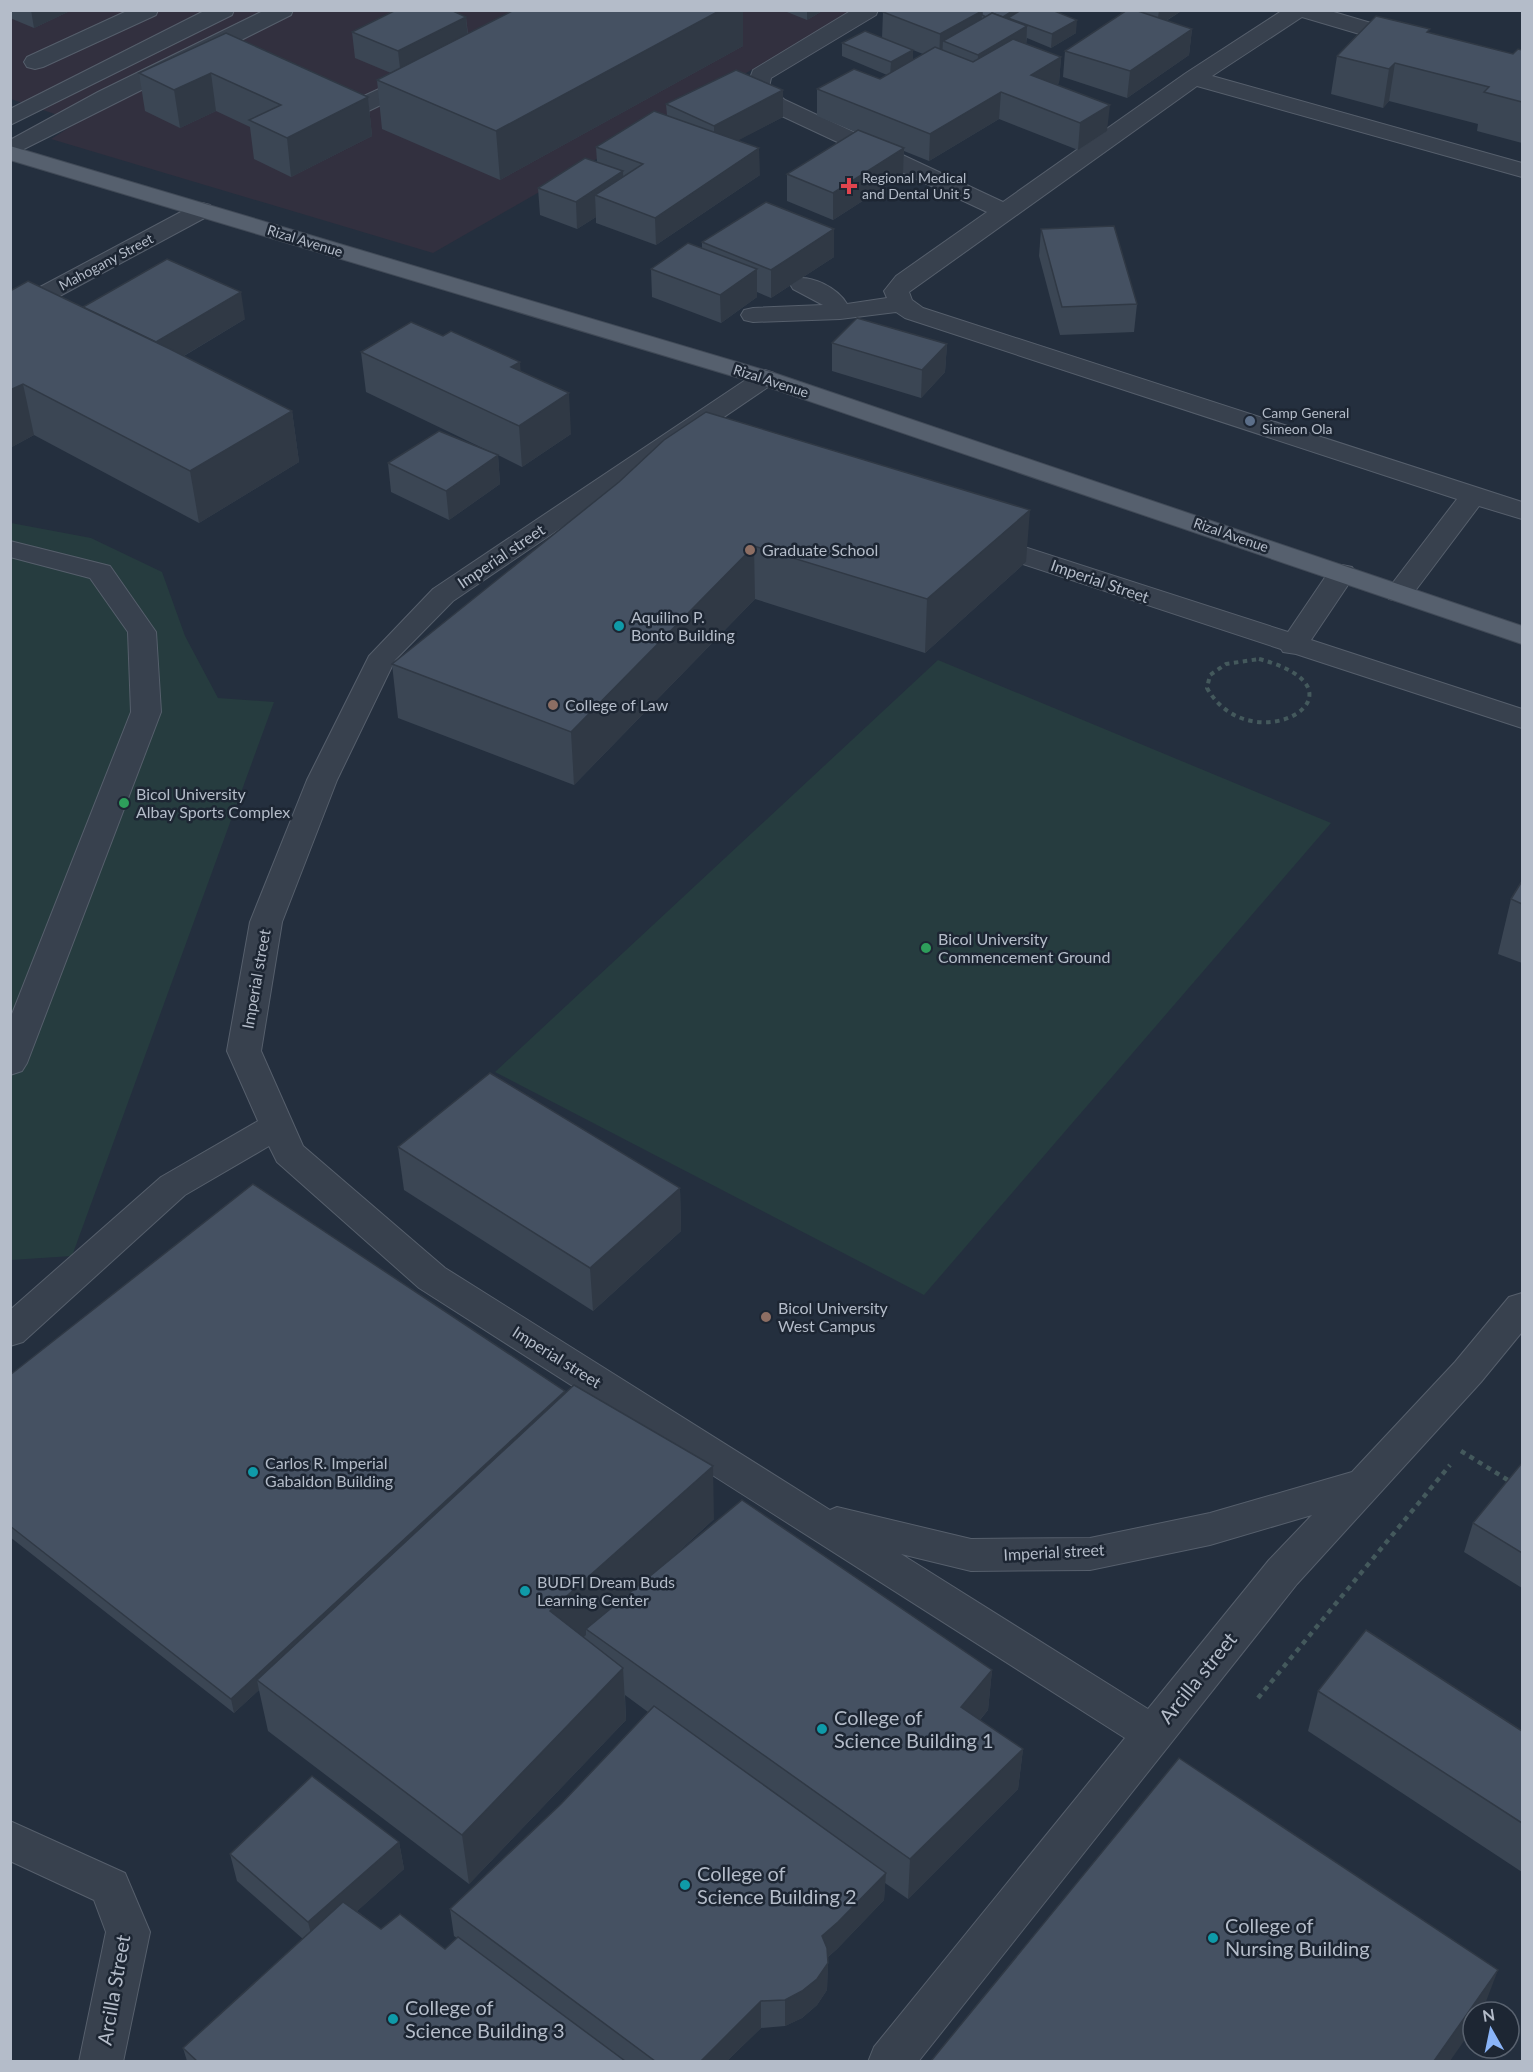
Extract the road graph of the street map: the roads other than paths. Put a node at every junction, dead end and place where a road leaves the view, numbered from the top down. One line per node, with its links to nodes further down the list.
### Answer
1 (148, 10): 9 (street)
2 (224, 10): 9 (street)
3 (283, 10): 10 (street)
4 (868, 10): 16 (street)
5 (1300, 10): 6 (street); 8 (street)
6 (1423, 46)
7 (443, 65): 11 (street)
8 (1194, 78): 14 (street); 16 (street)
9 (75, 84): 10 (street); 12 (street)
10 (106, 97): 13 (street)
11 (346, 113)
12 (10, 118)
13 (10, 151): 15 (main road, Rizal Avenue)
14 (1522, 170)
15 (202, 210): 17 (street, Mahogany Street); 24 (main road, Rizal Avenue)
16 (1004, 212): 20 (street)
17 (83, 273): 19 (street); 22 (street, Mahogany Street)
18 (802, 284): 21 (street)
19 (10, 288)
20 (901, 304): 21 (street); 27 (street)
21 (840, 312): 23 (street)
22 (10, 314)
23 (753, 315)
24 (765, 378): 25 (street, Imperial street); 31 (main road, Rizal Avenue)
25 (678, 439): 26 (street); 37 (street, Imperial street)
26 (711, 450)
27 (1474, 495): 28 (street); 32 (street)
28 (1522, 511)
29 (958, 533): 34 (street, Imperial Street)
30 (10, 549): 36 (street)
31 (1342, 573): 32 (main road, Rizal Avenue); 34 (street)
32 (1399, 593): 33 (main road, Rizal Avenue)
33 (1522, 635)
34 (1293, 646): 35 (street, Imperial Street)
35 (1522, 719)
36 (10, 1063)
37 (278, 1126): 39 (street); 41 (street, Imperial street)
38 (1522, 1307): 40 (street, Arcilla street)
39 (10, 1332)
40 (1365, 1484): 41 (street, Imperial street); 42 (street, Arcilla street)
41 (811, 1517): 42 (street, Imperial street)
42 (1153, 1734): 45 (street, Arcilla street)
43 (10, 1840): 44 (street, Arcilla Street)
44 (101, 2061)
45 (890, 2061)

